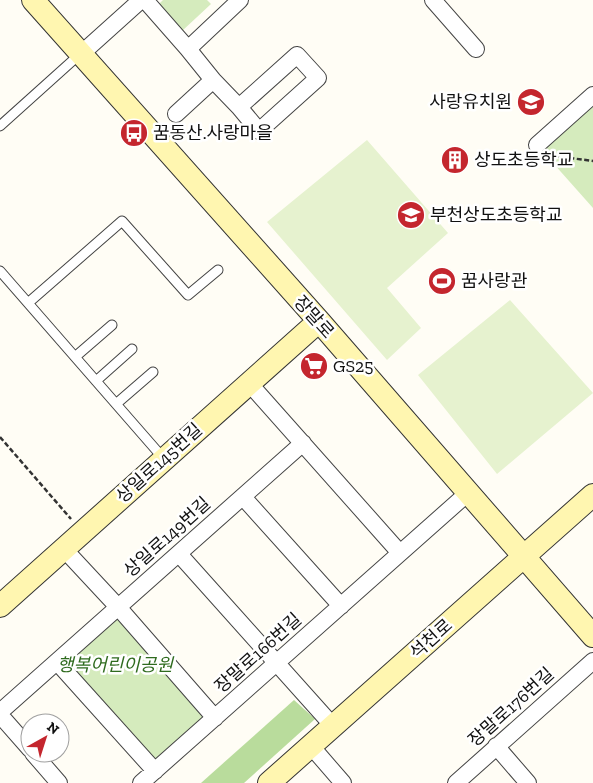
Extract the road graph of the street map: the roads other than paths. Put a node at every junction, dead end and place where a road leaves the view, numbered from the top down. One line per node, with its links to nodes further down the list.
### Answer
1 (33, 0): 7 (street, 장말로)
2 (240, 0): 5 (street)
3 (433, 0): 6 (street)
4 (134, 3): 5 (street); 7 (street)
5 (188, 49): 8 (street)
6 (476, 49)
7 (81, 54): 12 (lane); 17 (street, 장말로)
8 (213, 80): 10 (street); 11 (street)
9 (593, 95): 13 (street)
10 (239, 107): 10 (street)
11 (176, 114)
12 (0, 126)
13 (542, 150)
14 (218, 270): 16 (lane)
15 (0, 271): 16 (lane)
16 (28, 303): 20 (lane)
17 (319, 322): 23 (street, 상일로145번길); 27 (street, 장말로)
18 (112, 325): 20 (lane)
19 (132, 349): 22 (lane)
20 (75, 357): 22 (lane)
21 (154, 372): 24 (lane)
22 (96, 381): 24 (lane)
23 (249, 383): 25 (street); 26 (street, 상일로145번길)
24 (116, 404): 26 (lane)
25 (303, 443): 29 (street, 상일로149번길); 31 (street)
26 (164, 459): 30 (street, 상일로145번길)
27 (469, 492): 31 (street, 장말로166번길); 33 (street, 장말로)
28 (593, 495): 33 (street, 석천로)
29 (243, 496): 32 (street, 상일로149번길); 35 (street)
30 (64, 549): 34 (street, 상일로145번길); 36 (street)
31 (400, 553): 35 (street, 장말로166번길)
32 (179, 554): 36 (street, 상일로149번길); 40 (street)
33 (524, 555): 37 (street, 장말로); 43 (street, 석천로)
34 (0, 606)
35 (341, 606): 40 (street, 장말로166번길)
36 (118, 607): 39 (street, 상일로149번길); 42 (street)
37 (593, 636)
38 (593, 661): 46 (street, 장말로176번길)
39 (57, 662): 41 (street, 상일로149번길); 48 (street)
40 (276, 663): 42 (street, 장말로166번길); 43 (street)
41 (0, 714): 44 (street)
42 (215, 718): 48 (street, 장말로166번길)
43 (333, 726): 45 (street, 석천로)
44 (20, 737)
45 (311, 746): 51 (street, 석천로); 52 (street)
46 (496, 746): 53 (street, 장말로176번길); 54 (street)
47 (42, 763): 49 (street)
48 (155, 771): 50 (street, 장말로166번길)
49 (59, 783)
50 (141, 783)
51 (269, 783)
52 (343, 783)
53 (456, 783)
54 (528, 783)

